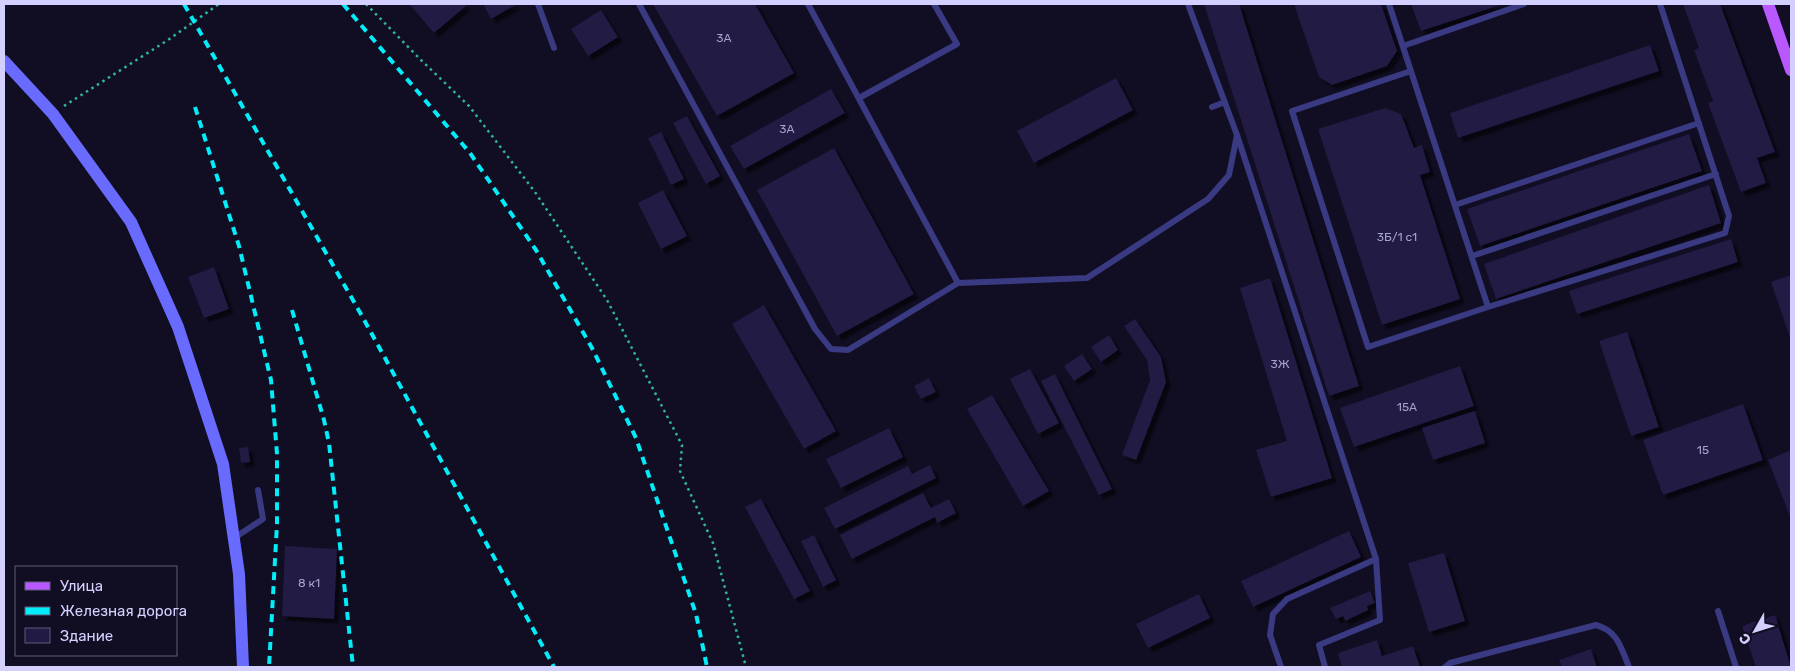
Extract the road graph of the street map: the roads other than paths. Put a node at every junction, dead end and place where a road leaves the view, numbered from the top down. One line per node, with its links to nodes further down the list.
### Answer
1 (538, 4): 11 (lane)
2 (639, 4): 23 (lane)
3 (808, 4): 15 (lane)
4 (934, 4): 15 (lane)
5 (1188, 4): 16 (lane)
6 (1389, 4): 10 (lane)
7 (1524, 4): 10 (lane)
8 (1660, 4): 18 (lane)
9 (1768, 4): 13 (main road)
10 (1403, 46): 14 (lane)
11 (554, 48)
12 (4, 61): 26 (main road)
13 (1791, 70)
14 (1411, 71): 21 (lane); 24 (lane)
15 (859, 98): 23 (lane)
16 (1225, 102): 17 (lane); 19 (lane)
17 (1212, 107)
18 (1699, 123): 20 (lane); 21 (lane)
19 (1237, 135): 23 (lane); 27 (lane)
20 (1716, 174): 22 (lane); 24 (lane)
21 (1455, 205): 22 (lane)
22 (1472, 256): 24 (lane)
23 (958, 283)
24 (1488, 307)
25 (258, 490): 26 (lane)
26 (234, 538): 29 (main road)
27 (1376, 559): 30 (lane); 31 (lane)
28 (1718, 611): 34 (lane)
29 (242, 667)
30 (1280, 667)
31 (1325, 667)
32 (1445, 667): 33 (lane)
33 (1630, 667)
34 (1736, 667)

